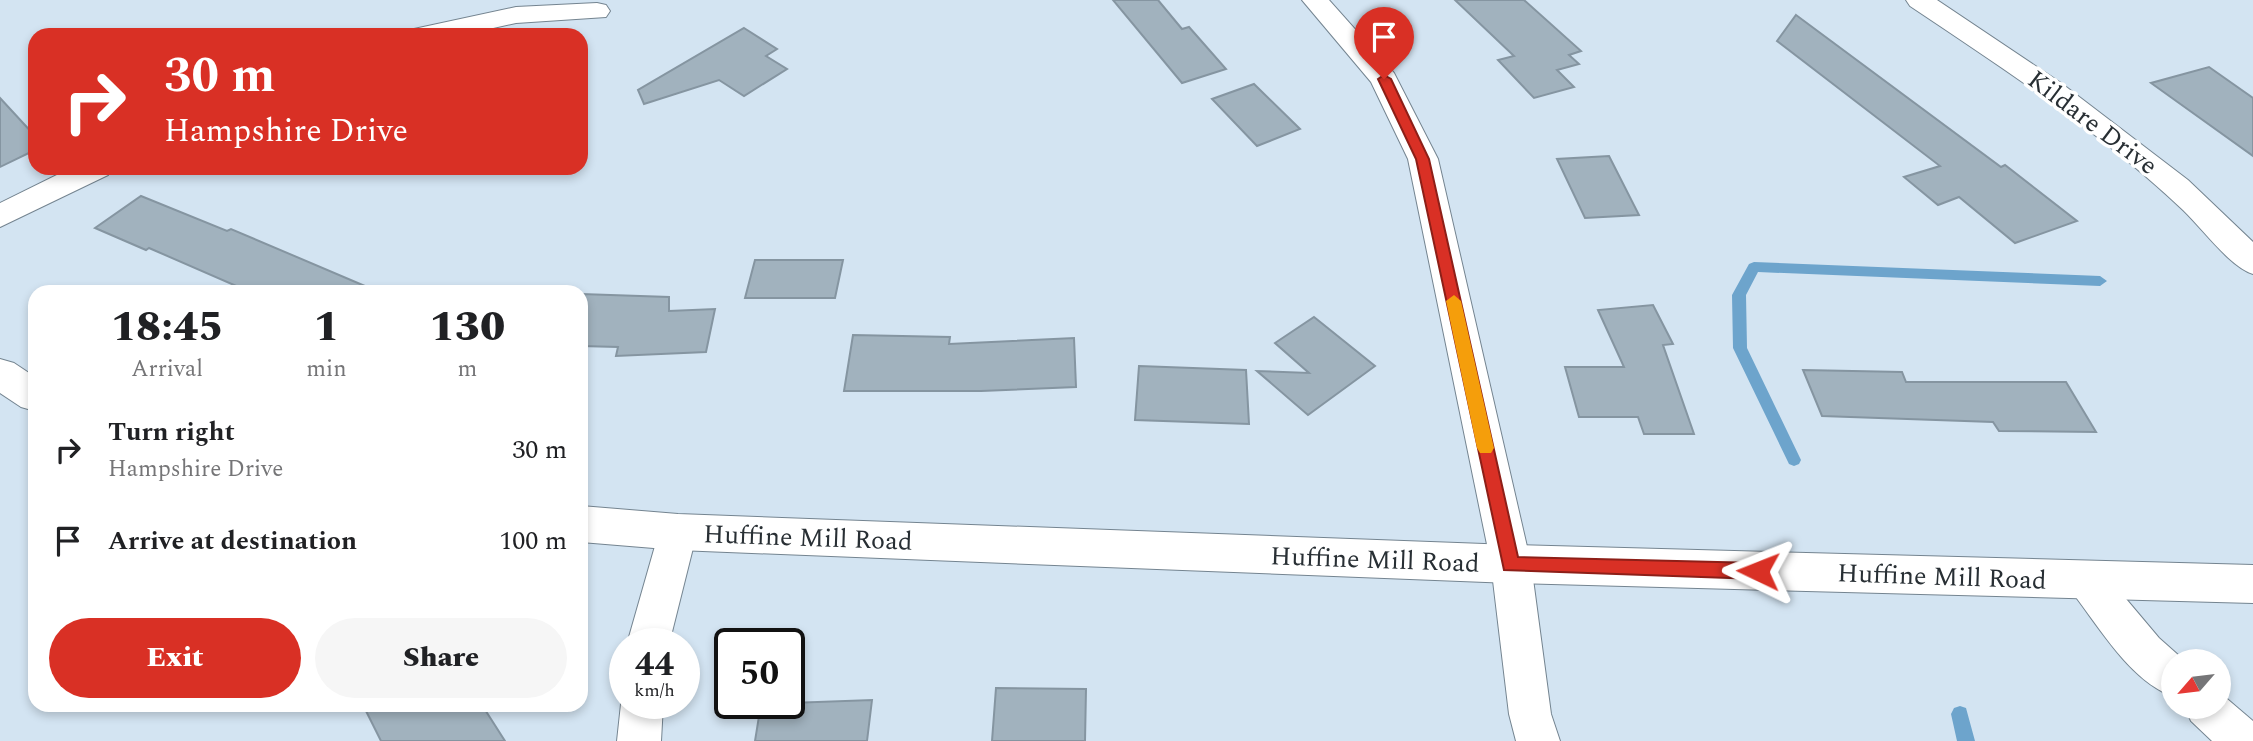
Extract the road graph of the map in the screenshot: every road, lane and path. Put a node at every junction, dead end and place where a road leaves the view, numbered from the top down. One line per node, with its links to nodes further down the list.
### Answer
1 (1315, 0): 12 (street)
2 (1919, 0): 7 (street, Kildare Drive)
3 (597, 11): 4 (street)
4 (456, 28)
5 (83, 175): 6 (street)
6 (0, 216)
7 (2253, 262)
8 (0, 374): 9 (main road)
9 (28, 392)
10 (588, 525): 11 (main road, Huffine Mill Road)
11 (678, 532): 12 (main road, Huffine Mill Road); 15 (street)
12 (1511, 564): 13 (main road, Huffine Mill Road); 20 (street)
13 (2086, 580): 14 (main road, Huffine Mill Road); 16 (street)
14 (2253, 584)
15 (652, 628)
16 (2161, 666)
17 (641, 719): 19 (street)
18 (2219, 719): 21 (street)
19 (639, 741)
20 (1538, 741)
21 (2243, 741)

